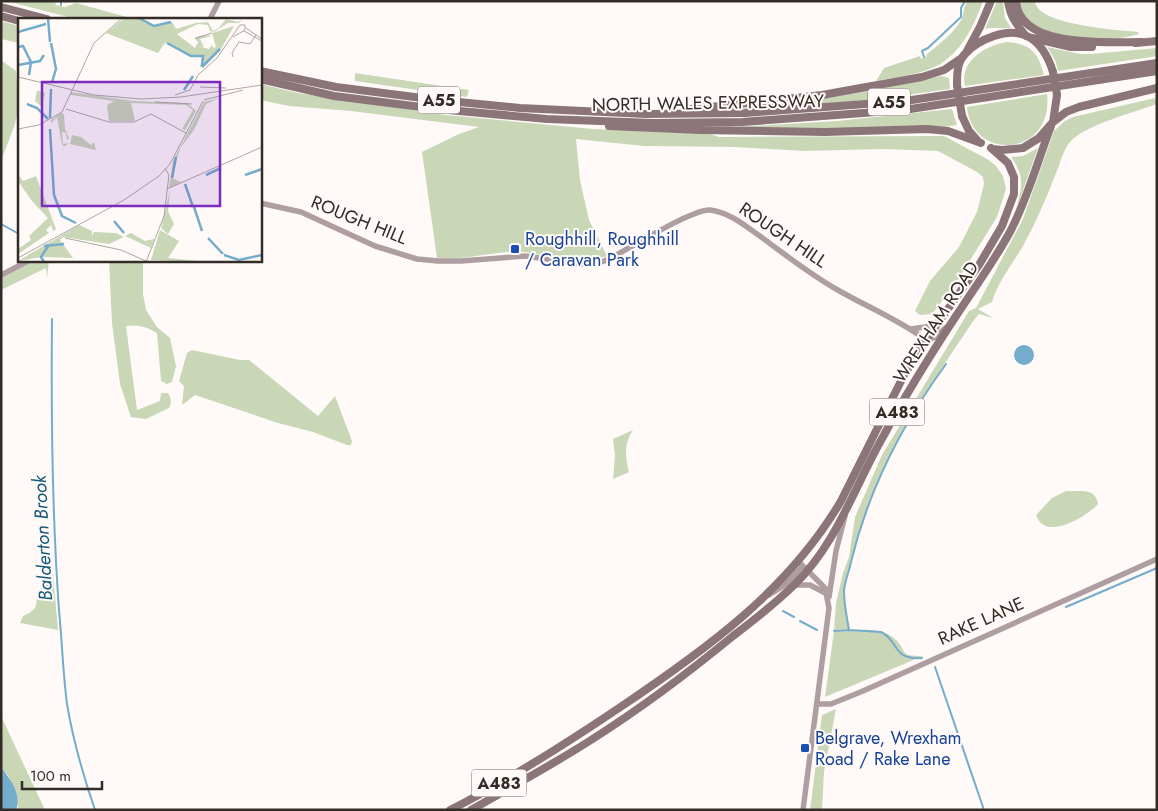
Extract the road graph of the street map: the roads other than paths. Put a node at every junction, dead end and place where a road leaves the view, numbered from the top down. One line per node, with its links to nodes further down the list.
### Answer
1 (218, 1): 8 (street)
2 (991, 1): 13 (highway)
3 (1008, 1): 10 (highway)
4 (1016, 1): 12 (highway)
5 (1, 7): 7 (highway)
6 (1, 16): 9 (highway)
7 (43, 18)
8 (210, 18)
9 (18, 21)
10 (1028, 37): 12 (highway); 13 (highway); 21 (highway, bridge)
11 (1157, 41): 12 (highway)
12 (1141, 42)
13 (964, 56): 19 (highway); 22 (highway, bridge)
14 (1157, 63): 19 (highway, NORTH WALES EXPRESSWAY / A55)
15 (261, 71): 19 (highway, NORTH WALES EXPRESSWAY / A55)
16 (1157, 71): 20 (highway, NORTH WALES EXPRESSWAY / A55)
17 (261, 79): 20 (highway, NORTH WALES EXPRESSWAY / A55)
18 (1157, 88): 21 (highway)
19 (620, 113)
20 (547, 119): 22 (highway)
21 (1052, 124): 23 (highway); 27 (highway, WREXHAM ROAD / A483)
22 (981, 143): 23 (highway)
23 (991, 148): 28 (highway, WREXHAM ROAD / A483)
24 (261, 203): 29 (street, ROUGH HILL)
25 (28, 261): 26 (street)
26 (1, 275)
27 (954, 319): 30 (street); 31 (highway, WREXHAM ROAD / A483)
28 (940, 321): 29 (street); 30 (highway, WREXHAM ROAD / A483)
29 (911, 329): 30 (street, ROUGH HILL)
30 (926, 340): 33 (highway, WREXHAM ROAD / A483)
31 (847, 509): 33 (highway, WREXHAM ROAD / A483); 35 (street)
32 (1157, 559): 36 (street, RAKE LANE)
33 (803, 566): 34 (highway, A483); 35 (street); 37 (highway, A483)
34 (794, 585): 35 (street); 38 (highway, A483)
35 (828, 597): 36 (street)
36 (817, 704): 39 (street)
37 (450, 810)
38 (471, 810)
39 (804, 810)

